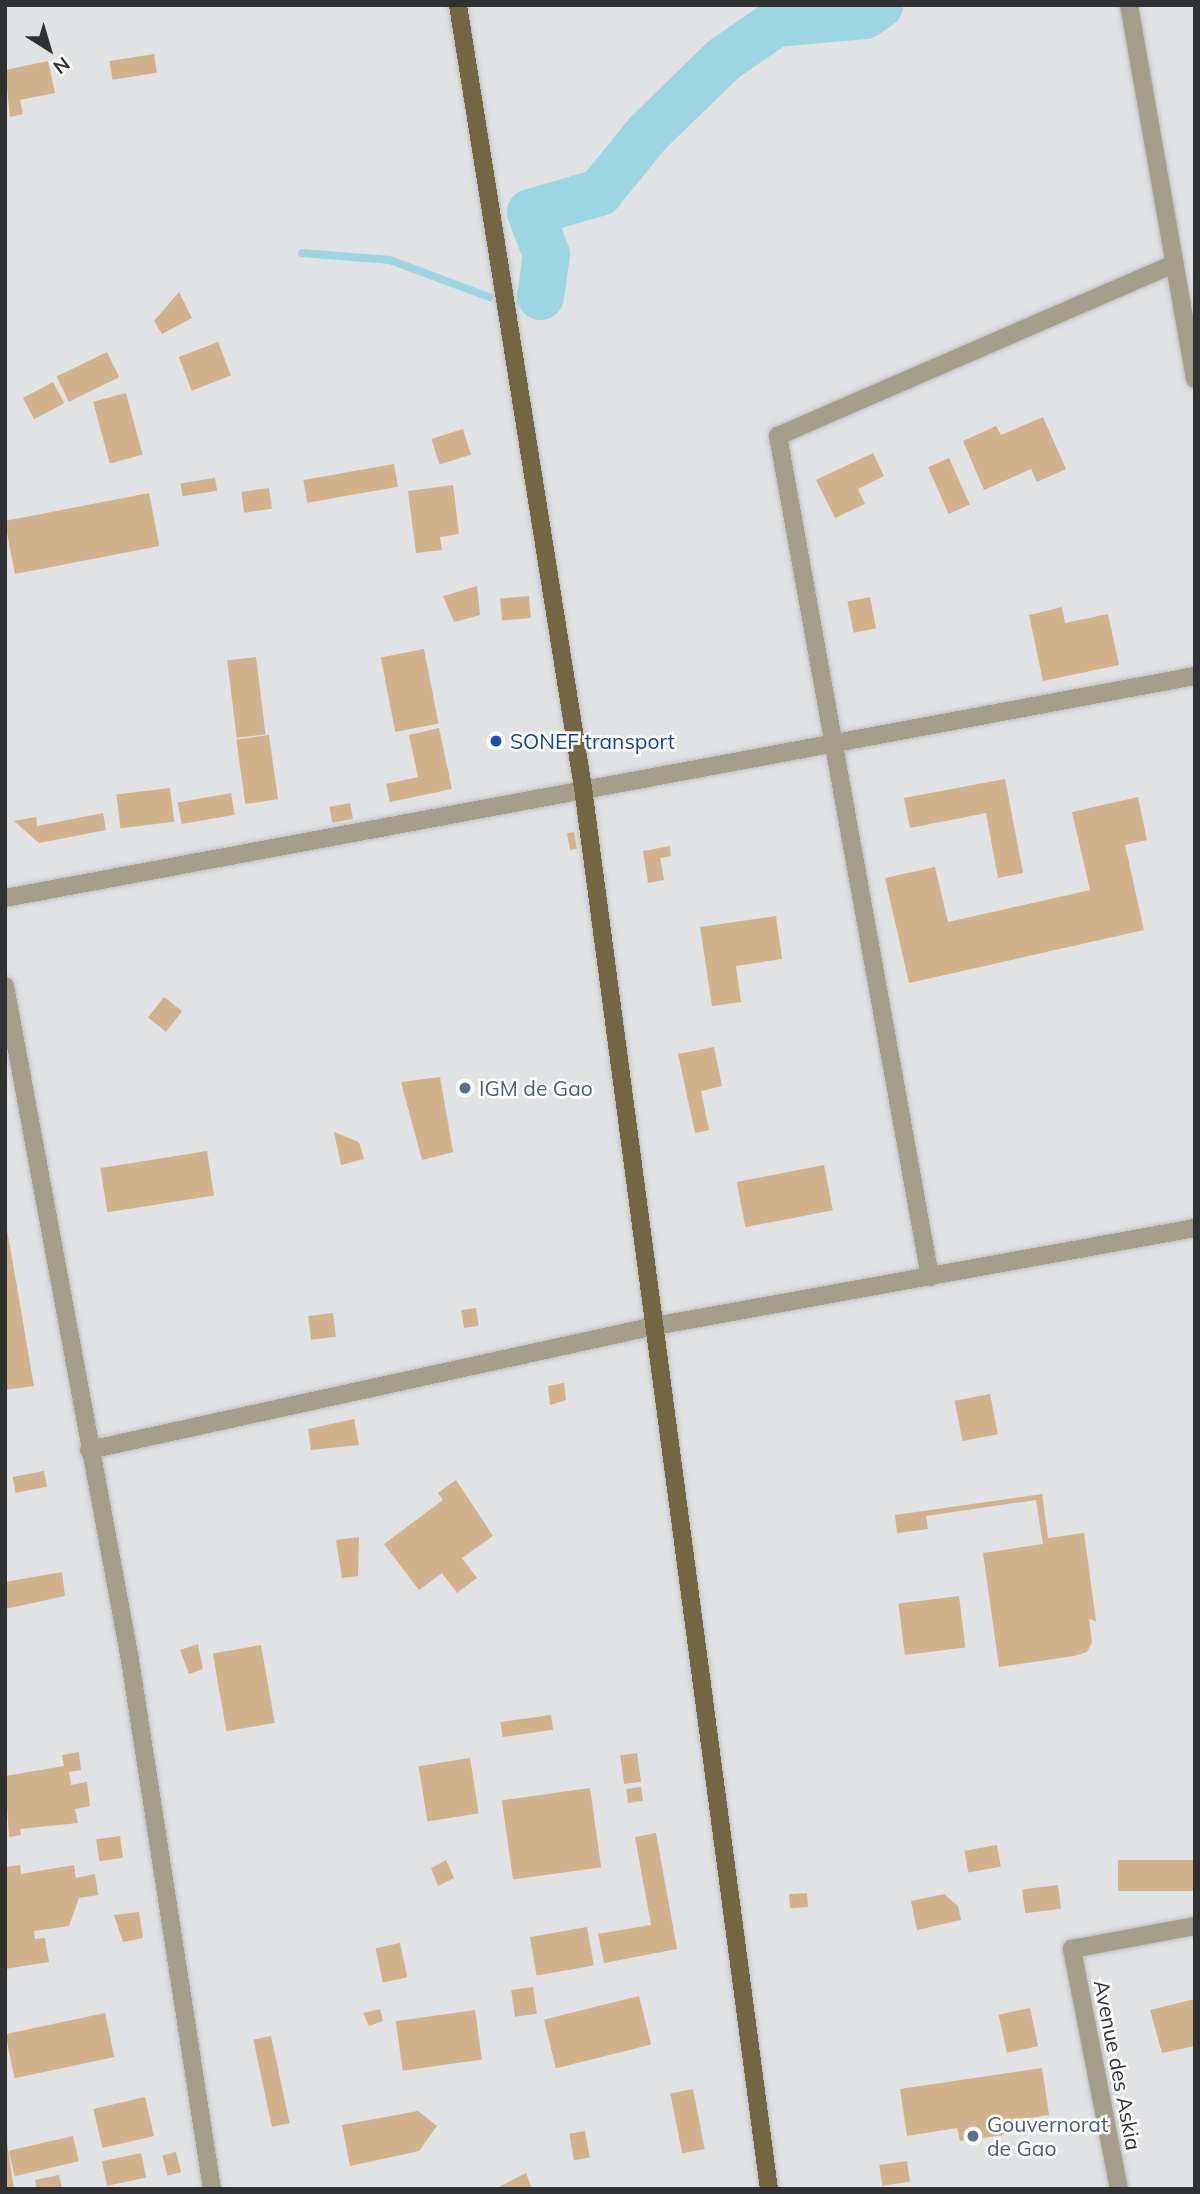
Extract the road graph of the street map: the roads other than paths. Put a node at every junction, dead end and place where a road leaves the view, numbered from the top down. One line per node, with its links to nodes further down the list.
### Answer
1 (458, 5): 7 (main road)
2 (1129, 5): 3 (street)
3 (1171, 265): 4 (street); 6 (street)
4 (1195, 379)
5 (1195, 676): 6 (street)
6 (831, 743): 7 (street); 11 (street)
7 (583, 788): 8 (street); 12 (main road)
8 (5, 898)
9 (5, 986): 13 (street)
10 (1195, 1228): 11 (street)
11 (930, 1277): 12 (street)
12 (655, 1326): 13 (street); 15 (main road)
13 (89, 1450): 16 (street)
14 (1195, 1926): 19 (street, Avenue des Askia)
15 (770, 2166): 17 (main road); 18 (main road)
16 (212, 2189)
17 (769, 2189)
18 (779, 2189)
19 (1119, 2189)

